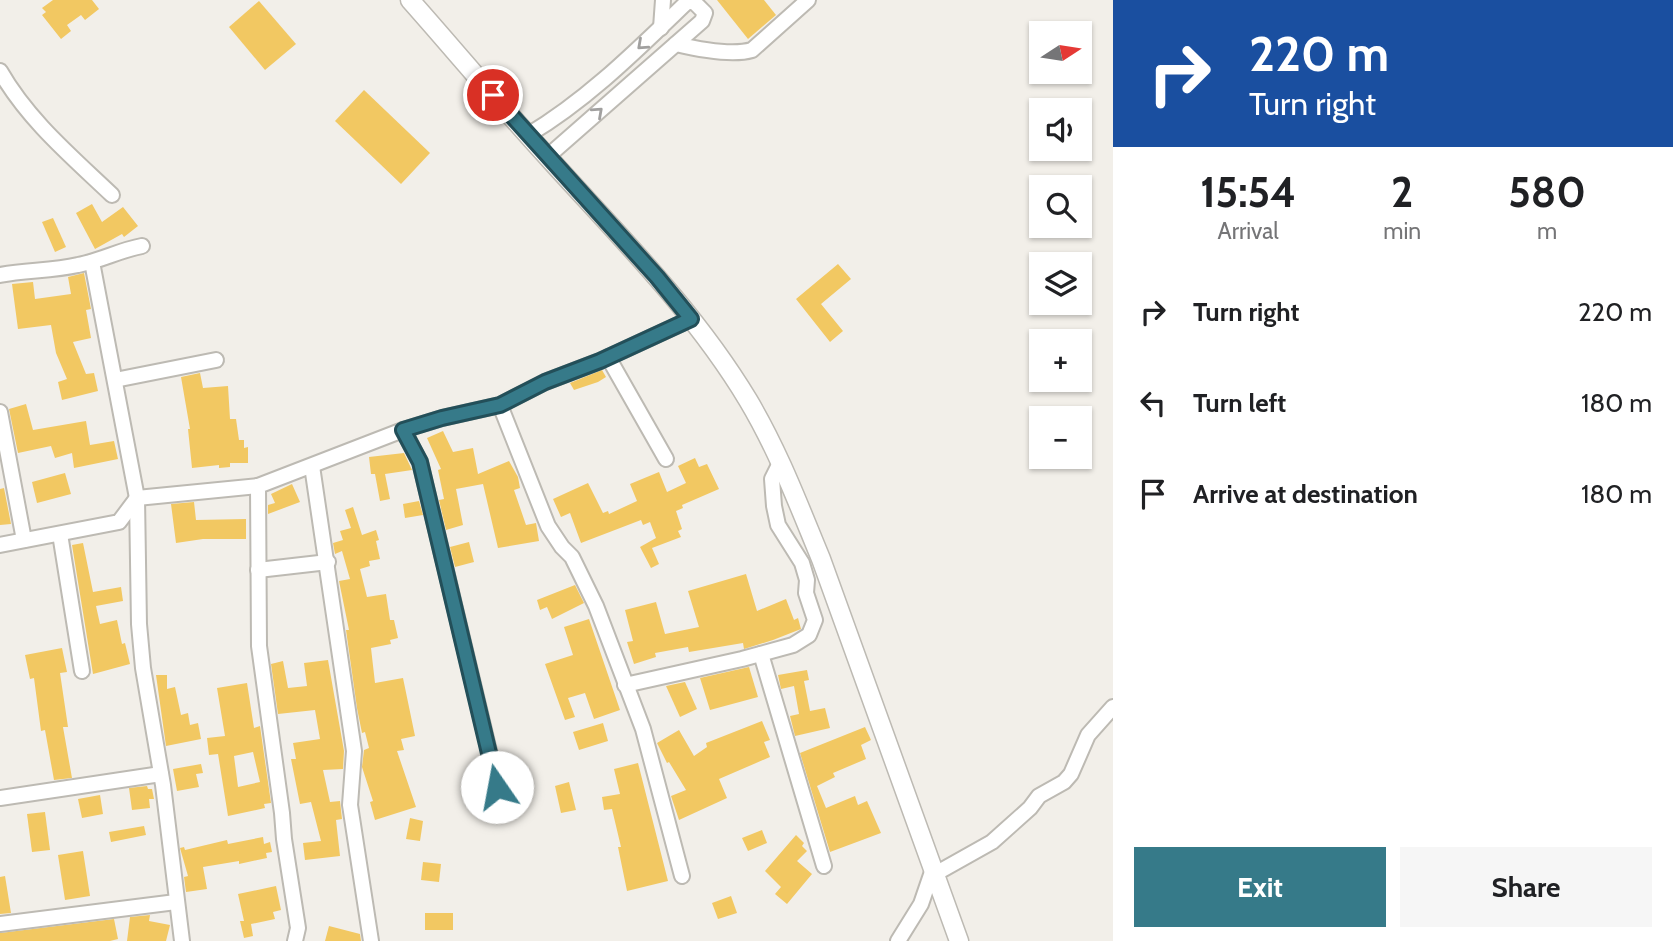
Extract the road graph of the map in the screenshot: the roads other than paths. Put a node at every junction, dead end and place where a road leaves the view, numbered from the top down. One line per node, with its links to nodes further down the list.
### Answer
1 (410, 0): 7 (main road)
2 (663, 0): 4 (street)
3 (808, 0): 5 (street)
4 (661, 28): 5 (street); 7 (street, one-way to 7)
5 (676, 44): 8 (street, one-way to 5)
6 (0, 71): 9 (street)
7 (528, 135): 8 (main road)
8 (547, 157): 13 (main road)
9 (112, 195)
10 (142, 246): 11 (street)
11 (92, 262): 12 (street); 16 (street)
12 (0, 275)
13 (691, 319): 14 (street); 21 (main road)
14 (608, 357): 17 (street); 20 (street)
15 (216, 360): 16 (street)
16 (114, 380): 24 (street)
17 (500, 405): 19 (street); 32 (street)
18 (1, 421): 26 (street)
19 (403, 430): 22 (street); 36 (street)
20 (666, 459)
21 (780, 463): 30 (street); 38 (main road)
22 (312, 466): 23 (street); 28 (street)
23 (258, 486): 24 (street); 29 (street)
24 (137, 498): 25 (street); 34 (street)
25 (60, 534): 26 (street); 31 (street)
26 (24, 540): 27 (street)
27 (0, 545)
28 (328, 562): 29 (street); 46 (street)
29 (258, 570): 45 (street)
30 (761, 654): 32 (street); 37 (street)
31 (82, 671)
32 (625, 685): 39 (street)
33 (1113, 707): 38 (street)
34 (161, 774): 35 (street); 41 (street)
35 (0, 798)
36 (487, 808)
37 (824, 866)
38 (934, 872): 40 (main road); 42 (street)
39 (682, 876)
40 (944, 900): 42 (street); 48 (main road)
41 (176, 902): 43 (street); 44 (street)
42 (921, 904): 47 (street)
43 (0, 924)
44 (182, 941)
45 (295, 941)
46 (371, 941)
47 (898, 941)
48 (959, 941)

